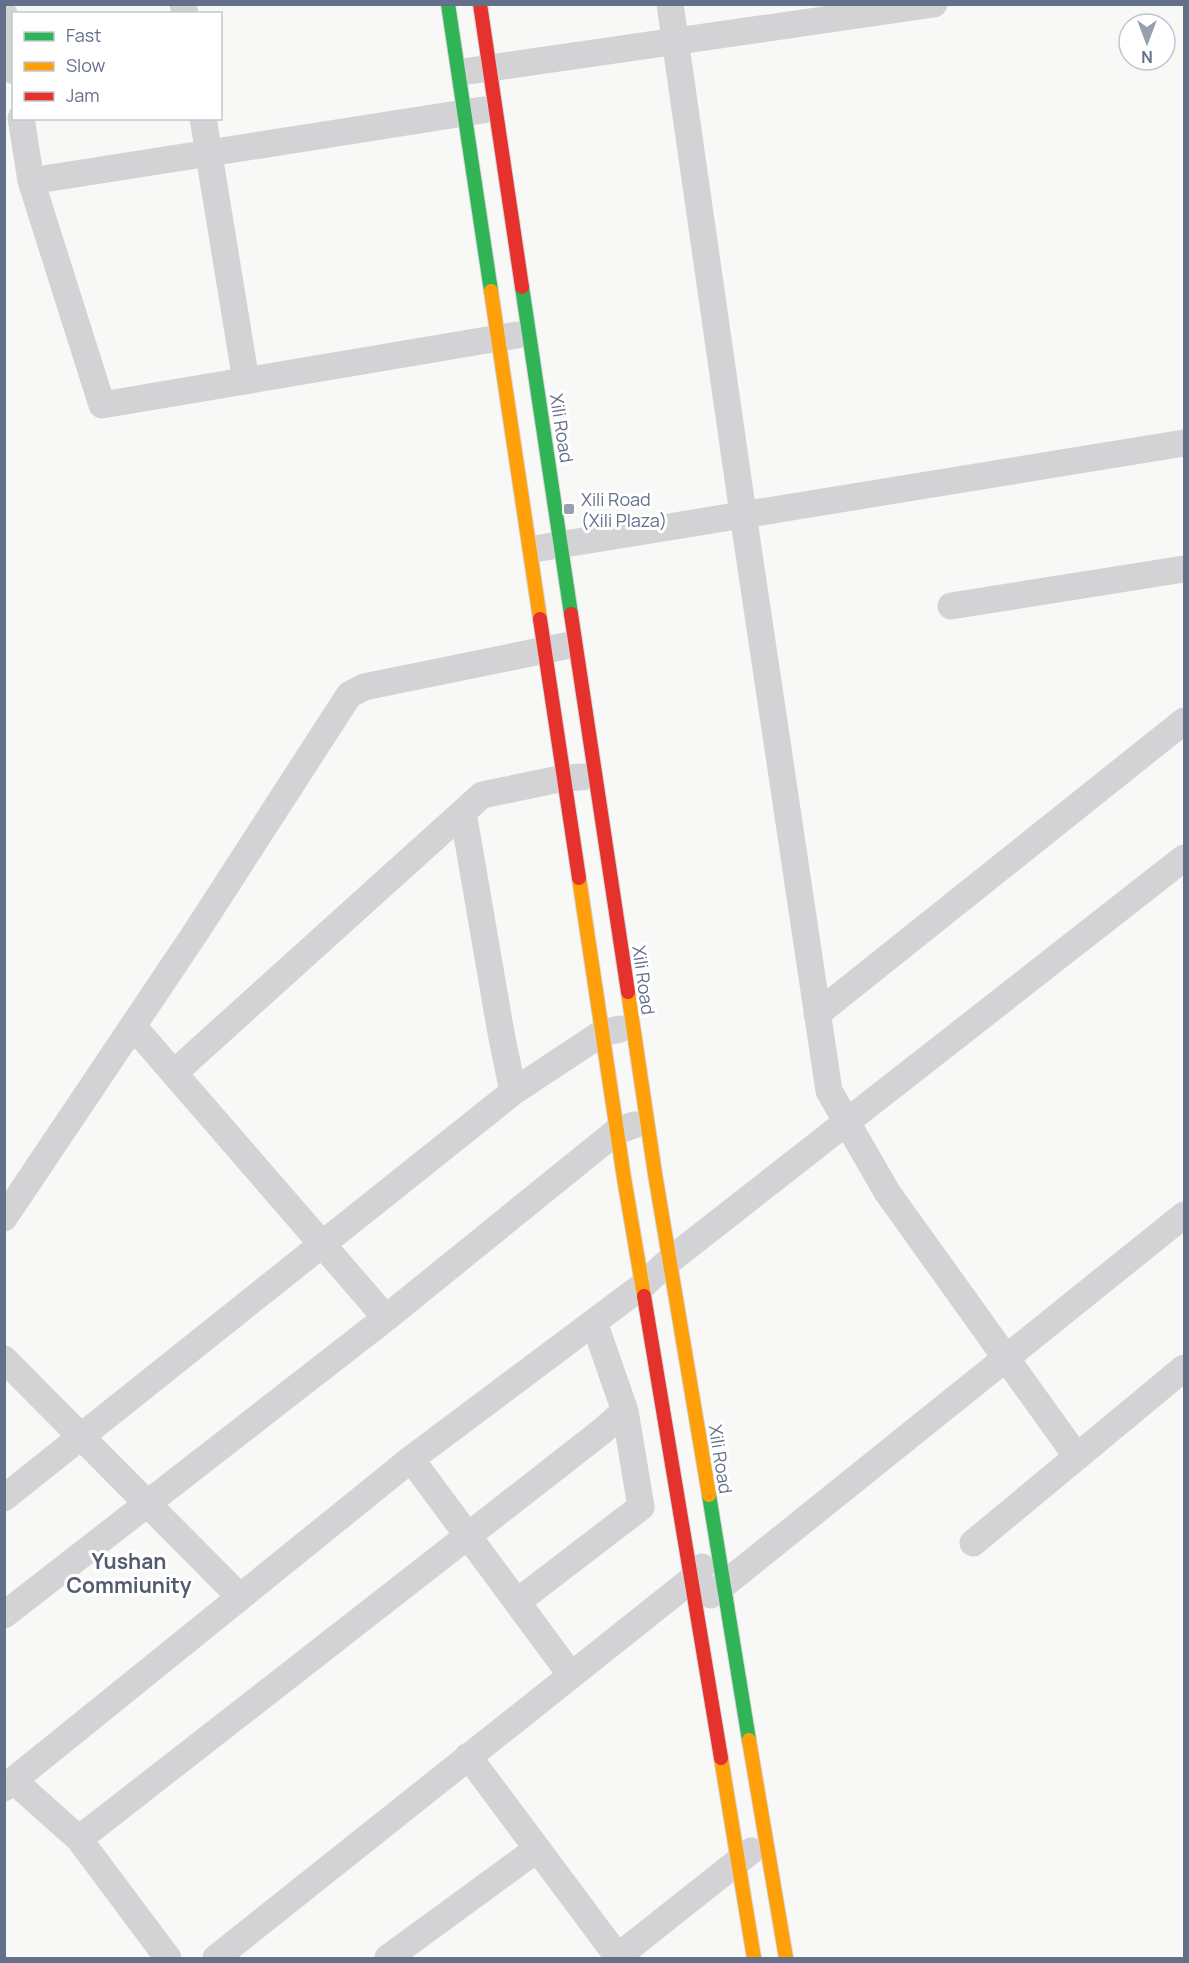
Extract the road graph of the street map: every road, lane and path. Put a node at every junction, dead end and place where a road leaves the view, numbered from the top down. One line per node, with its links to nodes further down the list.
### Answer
1 (448, 4): 9 (main road)
2 (480, 4): 8 (main road, Xili Road)
3 (670, 4): 6 (street)
4 (934, 4): 6 (street)
5 (4, 14): 7 (street)
6 (675, 41): 8 (street); 20 (street)
7 (12, 60)
8 (490, 68): 9 (street); 10 (main road, Xili Road)
9 (459, 73): 11 (main road)
10 (496, 108): 11 (street); 16 (main road, Xili Road)
11 (465, 113): 14 (street); 17 (main road)
12 (21, 120): 15 (street)
13 (202, 120): 14 (street)
14 (208, 153): 15 (street); 18 (street)
15 (31, 181): 18 (street)
16 (529, 333): 17 (street); 21 (main road, Xili Road)
17 (499, 338): 18 (street); 22 (main road)
18 (246, 381)
19 (1185, 443): 20 (street)
20 (743, 514): 21 (street); 32 (street)
21 (561, 543): 22 (street); 25 (main road, Xili Road)
22 (530, 550): 26 (main road)
23 (1185, 569): 24 (street)
24 (951, 606)
25 (576, 644): 26 (street); 28 (main road, Xili Road)
26 (545, 650): 29 (main road); 33 (street)
27 (1185, 722): 32 (street)
28 (596, 776): 29 (street); 34 (main road, Xili Road)
29 (564, 778): 30 (street); 35 (main road)
30 (463, 812): 36 (street); 37 (street)
31 (1185, 858): 39 (street)
32 (817, 1014): 39 (street)
33 (133, 1026): 36 (street); 42 (street)
34 (633, 1026): 35 (street); 38 (main road, Xili Road)
35 (602, 1033): 37 (street); 40 (main road)
36 (174, 1073): 43 (street)
37 (513, 1092): 43 (street)
38 (647, 1121): 40 (street); 44 (main road, Xili Road)
39 (847, 1123): 44 (street); 48 (street)
40 (617, 1131): 45 (main road); 46 (street)
41 (1185, 1215): 48 (street)
42 (4, 1218)
43 (322, 1244): 46 (street); 52 (street)
44 (669, 1261): 45 (street); 59 (main road, Xili Road)
45 (642, 1286): 47 (street); 60 (main road)
46 (387, 1318): 56 (street)
47 (594, 1322): 51 (street); 54 (street)
48 (1006, 1358): 53 (street); 61 (street)
49 (4, 1359): 52 (street)
50 (1185, 1368): 53 (street)
51 (625, 1411): 57 (street); 63 (street)
52 (81, 1437): 55 (street); 56 (street)
53 (1077, 1457): 58 (street)
54 (411, 1459): 57 (street); 62 (street)
55 (4, 1498)
56 (147, 1503): 62 (street); 65 (street)
57 (468, 1536): 63 (street); 69 (street)
58 (973, 1543)
59 (717, 1551): 60 (street); 61 (main road, Xili Road)
60 (691, 1580): 64 (main road); 66 (street)
61 (723, 1584): 64 (street); 70 (main road, Xili Road)
62 (240, 1597): 68 (street)
63 (517, 1602): 66 (street)
64 (696, 1608): 72 (main road)
65 (4, 1615)
66 (571, 1675): 67 (street)
67 (468, 1756): 71 (street); 75 (street)
68 (9, 1785): 69 (street)
69 (79, 1839): 74 (street)
70 (766, 1840): 72 (street); 78 (main road, Xili Road)
71 (537, 1849): 73 (street); 76 (street)
72 (738, 1861): 73 (street); 77 (main road)
73 (617, 1958)
74 (168, 1959)
75 (216, 1959)
76 (388, 1959)
77 (754, 1959)
78 (786, 1959)

